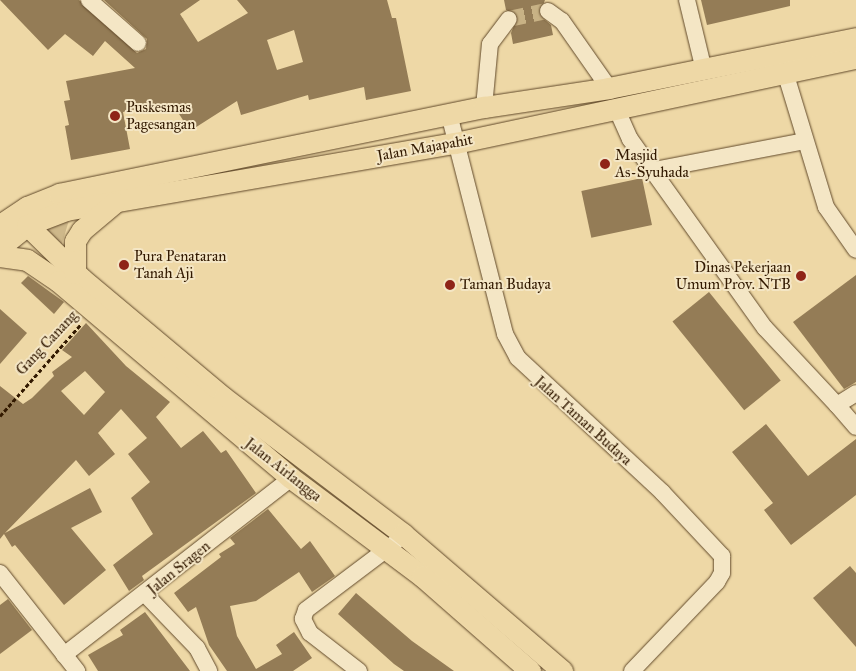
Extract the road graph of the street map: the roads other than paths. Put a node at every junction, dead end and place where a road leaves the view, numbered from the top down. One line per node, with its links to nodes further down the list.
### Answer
1 (89, 0): 6 (street)
2 (687, 0): 10 (street)
3 (548, 11): 12 (street)
4 (508, 19): 13 (street)
5 (856, 38): 8 (main road, Jalan Majapahit)
6 (138, 43)
7 (770, 54): 8 (main road, Jalan Majapahit); 10 (main road, Jalan Majapahit); 11 (main road)
8 (821, 55): 9 (main road, Jalan Majapahit); 11 (main road, Jalan Majapahit)
9 (856, 58)
10 (703, 66): 12 (main road, Jalan Majapahit)
11 (780, 73): 14 (main road, Jalan Majapahit); 16 (street)
12 (609, 88): 13 (main road, Jalan Majapahit)
13 (484, 107): 15 (main road, Jalan Majapahit)
14 (617, 110): 17 (main road, Jalan Majapahit); 18 (street)
15 (449, 114): 17 (street, Jalan Taman Budaya); 20 (main road, Jalan Majapahit)
16 (804, 141): 18 (street); 21 (street)
17 (455, 143): 19 (main road, Jalan Majapahit); 38 (street, Jalan Taman Budaya)
18 (654, 170): 25 (street)
19 (116, 201): 20 (main road, Jalan Majapahit); 23 (main road)
20 (8, 229): 23 (main road)
21 (856, 250)
22 (0, 256): 23 (main road, Jalan Airlangga)
23 (72, 278): 27 (main road, Jalan Airlangga); 28 (main road, Jalan Airlangga)
24 (856, 393): 25 (street)
25 (837, 405): 26 (street)
26 (856, 428)
27 (291, 478): 29 (main road, Jalan Airlangga); 31 (street, Jalan Sragen)
28 (402, 534): 29 (street); 37 (main road, Jalan Airlangga)
29 (388, 551): 35 (street); 36 (main road, Jalan Airlangga)
30 (2, 580): 32 (street)
31 (145, 594): 32 (street, Jalan Sragen); 34 (street)
32 (64, 655): 33 (street)
33 (77, 671)
34 (209, 671)
35 (359, 671)
36 (530, 671)
37 (562, 671)
38 (632, 671)

